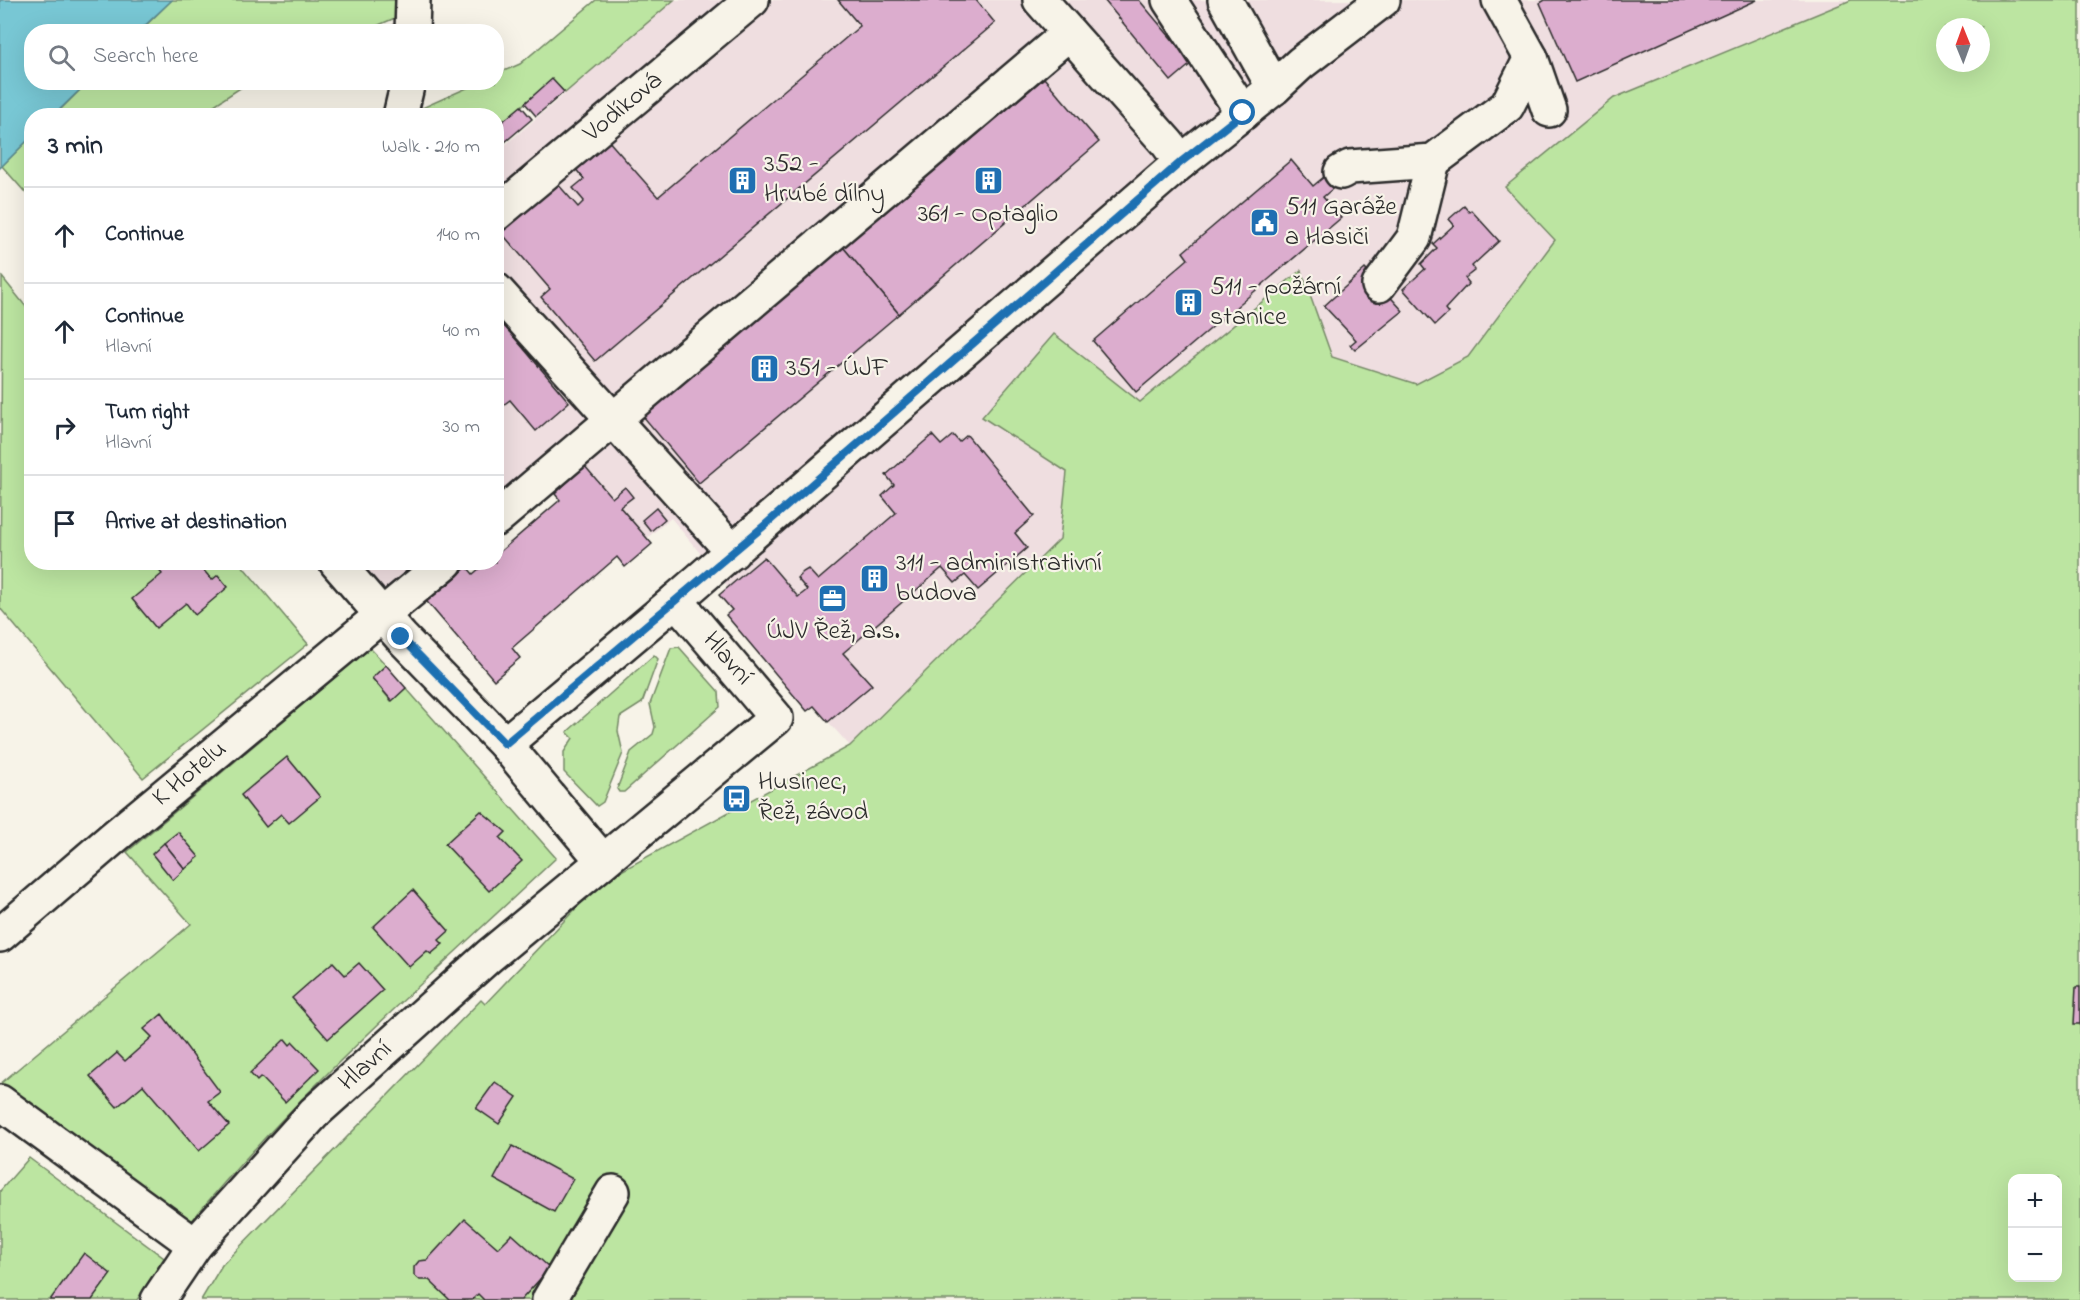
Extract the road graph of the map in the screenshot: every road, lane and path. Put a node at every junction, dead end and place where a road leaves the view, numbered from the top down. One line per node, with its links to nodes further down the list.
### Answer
1 (413, 0): 8 (street)
2 (752, 0): 19 (street, Vodíková)
3 (1040, 0): 9 (street)
4 (1169, 0): 15 (street)
5 (1225, 0): 11 (street)
6 (1383, 0): 11 (street)
7 (1499, 0): 10 (street)
8 (412, 24)
9 (1069, 33): 17 (street); 22 (street)
10 (1531, 57): 14 (street); 16 (street)
11 (1274, 88): 15 (street)
12 (406, 90): 13 (street)
13 (402, 108)
14 (1549, 110)
15 (1243, 113): 17 (street)
16 (1433, 161): 18 (street); 20 (street)
17 (1181, 162): 24 (street)
18 (1341, 172)
19 (504, 207)
20 (1379, 285)
21 (504, 299): 22 (street)
22 (613, 419): 23 (street); 24 (street)
23 (504, 512)
24 (733, 552): 27 (street)
25 (343, 570): 28 (street)
26 (436, 570): 28 (street, K Hotelu)
27 (676, 600): 29 (street); 30 (street, Hlavní)
28 (382, 615): 29 (street); 31 (street, K Hotelu)
29 (505, 744): 30 (street)
30 (603, 861): 34 (street, Hlavní)
31 (0, 935)
32 (0, 1102): 34 (street)
33 (613, 1192): 36 (street)
34 (195, 1245): 35 (street, Hlavní)
35 (158, 1300)
36 (549, 1300)

